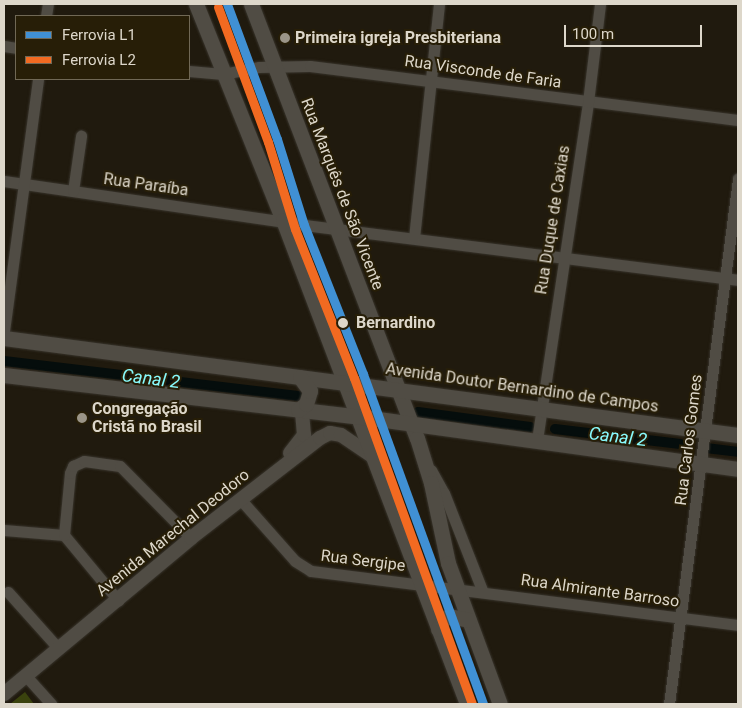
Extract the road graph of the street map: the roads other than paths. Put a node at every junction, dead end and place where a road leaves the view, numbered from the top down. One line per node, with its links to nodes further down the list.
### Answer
1 (196, 4): 7 (main road)
2 (251, 4): 5 (main road, Rua Marquês de São Vicente)
3 (439, 4): 9 (street)
4 (600, 4): 10 (street, Rua Duque de Caxias)
5 (274, 67): 7 (street, Rua Visconde de Faria); 9 (street, Rua Visconde de Faria); 18 (main road, Rua Marquês de São Vicente)
6 (190, 71): 7 (street, Rua Visconde de Faria)
7 (223, 74): 17 (main road)
8 (38, 80): 15 (street)
9 (432, 80): 10 (street, Rua Visconde de Faria); 19 (street)
10 (588, 102): 11 (street, Rua Visconde de Faria); 20 (street, Rua Duque de Caxias)
11 (738, 120)
12 (81, 136): 16 (street)
13 (738, 179): 21 (street, Rua Carlos Gomes)
14 (4, 182): 15 (street, Rua Paraíba)
15 (22, 184): 16 (street, Rua Paraíba); 23 (street)
16 (73, 191): 17 (street, Rua Paraíba)
17 (283, 220): 18 (street, Rua Paraíba); 27 (main road)
18 (338, 229): 19 (street, Rua Paraíba); 28 (main road, Rua Marquês de São Vicente)
19 (414, 238): 20 (street, Rua Paraíba)
20 (564, 258): 21 (street, Rua Paraíba); 29 (street, Rua Duque de Caxias)
21 (726, 278): 22 (street, Rua Paraíba); 33 (street, Rua Carlos Gomes)
22 (738, 280)
23 (4, 331)
24 (4, 338): 26 (main road, Avenida Doutor Bernardino de Campos)
25 (4, 375): 30 (main road)
26 (300, 377): 27 (main road, Avenida Doutor Bernardino de Campos); 30 (main road)
27 (344, 382): 28 (main road, Avenida Doutor Bernardino de Campos); 31 (main road)
28 (397, 390): 29 (main road, Avenida Doutor Bernardino de Campos); 32 (main road, Rua Marquês de São Vicente)
29 (539, 408): 33 (main road, Avenida Doutor Bernardino de Campos); 35 (street, Rua Duque de Caxias)
30 (300, 410): 31 (main road); 40 (street)
31 (357, 416): 32 (main road); 36 (main road)
32 (410, 423): 35 (main road); 37 (main road, Rua Marquês de São Vicente)
33 (707, 430): 34 (main road, Avenida Doutor Bernardino de Campos); 38 (street, Rua Carlos Gomes)
34 (738, 434)
35 (537, 440): 38 (main road)
36 (371, 455): 40 (street, Avenida Marechal Deodoro); 45 (main road)
37 (422, 455): 46 (main road); 47 (street, Rua Marquês de São Vicente)
38 (702, 464): 39 (main road); 50 (street, Rua Carlos Gomes)
39 (738, 469)
40 (264, 480): 41 (street, Avenida Marechal Deodoro)
41 (241, 500): 44 (street, Avenida Marechal Deodoro); 45 (street, Rua Sergipe)
42 (4, 530): 43 (street)
43 (64, 535): 44 (street); 49 (street)
44 (192, 538): 49 (street, Avenida Marechal Deodoro)
45 (420, 584): 46 (street, Rua Sergipe); 53 (main road)
46 (457, 588): 47 (street, Rua Almirante Barroso); 51 (main road)
47 (482, 590): 50 (street, Rua Almirante Barroso)
48 (8, 592): 54 (street)
49 (118, 600): 54 (street, Avenida Marechal Deodoro)
50 (682, 618): 52 (street, Rua Almirante Barroso); 60 (street, Rua Carlos Gomes)
51 (469, 620): 53 (main road); 59 (main road)
52 (738, 625)
53 (438, 629): 58 (main road)
54 (59, 649): 55 (street, Avenida Marechal Deodoro)
55 (26, 676): 56 (street, Avenida Marechal Deodoro); 57 (street)
56 (4, 694)
57 (51, 704)
58 (466, 704)
59 (500, 704)
60 (669, 704)

